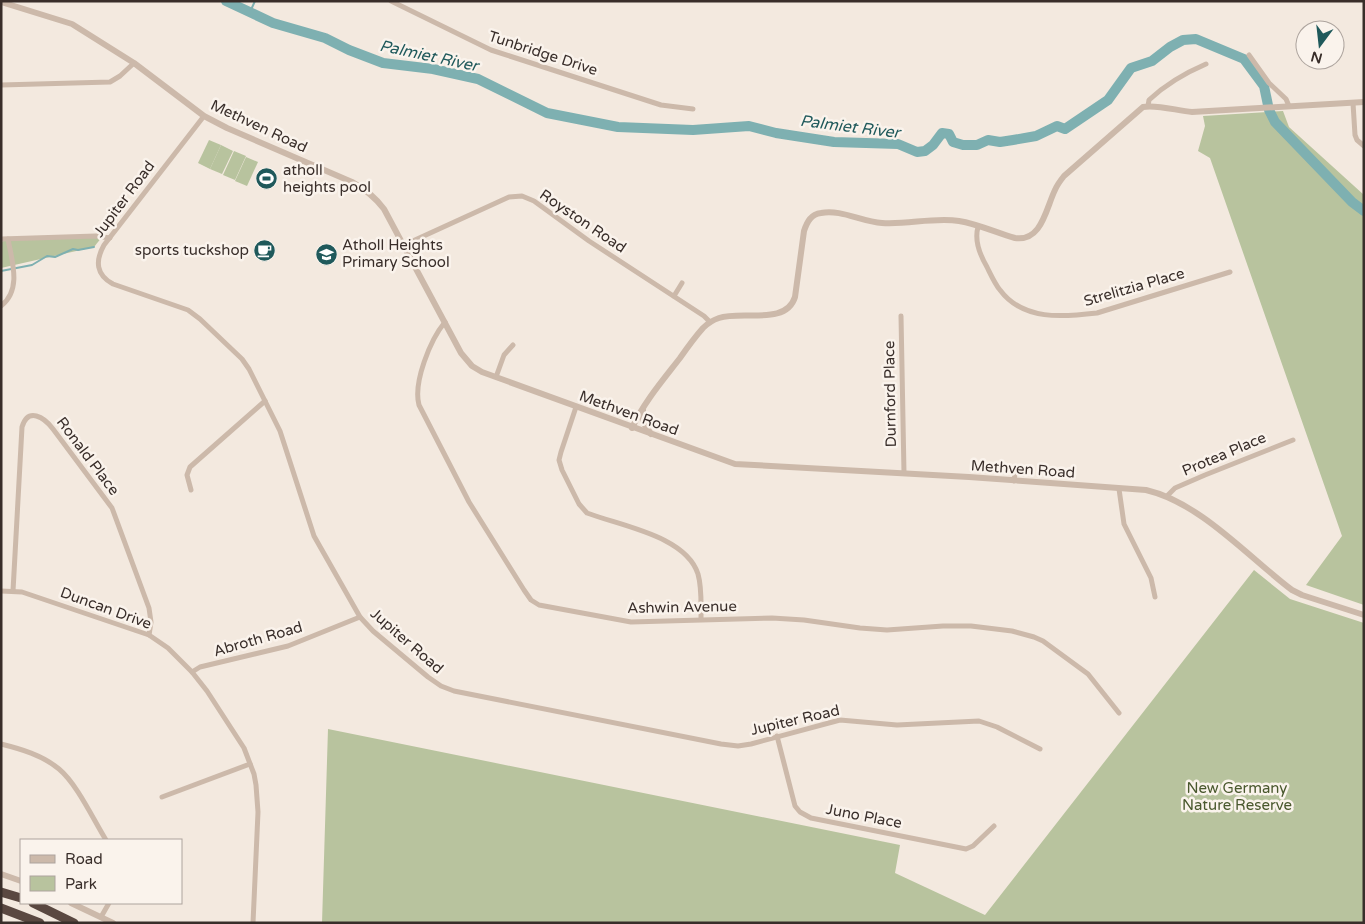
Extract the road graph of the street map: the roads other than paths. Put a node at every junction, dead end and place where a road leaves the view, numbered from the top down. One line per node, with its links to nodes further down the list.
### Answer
1 (391, 1): 11 (street, Tunbridge Drive)
2 (1, 2): 4 (street, Methven Road)
3 (1249, 55): 10 (street)
4 (134, 63): 6 (street); 12 (street, Methven Road)
5 (1206, 64): 9 (street)
6 (1, 85)
7 (1364, 102): 8 (street)
8 (1353, 103): 10 (street); 13 (street)
9 (1148, 106): 10 (street); 14 (street)
10 (1286, 106)
11 (693, 109)
12 (204, 116): 15 (street, Jupiter Road); 18 (street, Methven Road)
13 (1364, 146)
14 (978, 227): 19 (street, Strelitzia Place); 25 (street)
15 (110, 238): 17 (street); 28 (street, Jupiter Road)
16 (1, 239): 17 (street)
17 (8, 239): 22 (street)
18 (404, 245): 21 (street, Royston Road); 24 (street, Methven Road)
19 (1230, 272)
20 (682, 282): 21 (street)
21 (674, 296): 25 (street, Royston Road)
22 (1, 306)
23 (901, 316): 35 (street, Durnford Place)
24 (445, 322): 27 (street, Methven Road); 45 (street, Ashwin Avenue)
25 (710, 322): 30 (street)
26 (513, 345): 27 (street)
27 (496, 377): 29 (street, Methven Road)
28 (265, 401): 38 (street); 44 (street, Jupiter Road)
29 (576, 407): 31 (street, Methven Road); 45 (street)
30 (643, 408): 31 (street); 32 (street)
31 (632, 428): 32 (street, Methven Road)
32 (651, 434): 35 (street, Methven Road)
33 (1293, 440): 39 (street, Protea Place)
34 (1016, 467): 36 (street)
35 (904, 472): 36 (street, Methven Road)
36 (1014, 480): 37 (street, Methven Road)
37 (1119, 488): 39 (street, Methven Road); 42 (street)
38 (190, 490)
39 (1167, 496): 43 (street, Methven Road)
40 (13, 591): 41 (street, Duncan Drive); 46 (street, Duncan Drive); 46 (street, Ronald Place)
41 (1, 592)
42 (1155, 597)
43 (1364, 615)
44 (360, 617): 47 (street, Abroth Road); 49 (street, Jupiter Road)
45 (701, 620): 48 (street, Ashwin Avenue)
46 (149, 635): 47 (street, Duncan Drive)
47 (192, 672): 52 (street, Duncan Drive)
48 (1119, 713)
49 (777, 736): 51 (street, Jupiter Road); 54 (street, Juno Place)
50 (1, 744): 55 (street)
51 (1040, 749)
52 (250, 764): 53 (street); 68 (street, Duncan Drive)
53 (162, 797)
54 (994, 826)
55 (105, 839)
56 (1, 874): 57 (street)
57 (20, 881)
58 (1, 892): 59 (highway)
59 (20, 898)
60 (35, 904): 66 (highway)
61 (73, 904): 64 (street)
62 (108, 904): 64 (street)
63 (1, 908): 65 (highway)
64 (101, 917): 67 (street)
65 (40, 923)
66 (74, 923)
67 (113, 923)
68 (253, 923)

